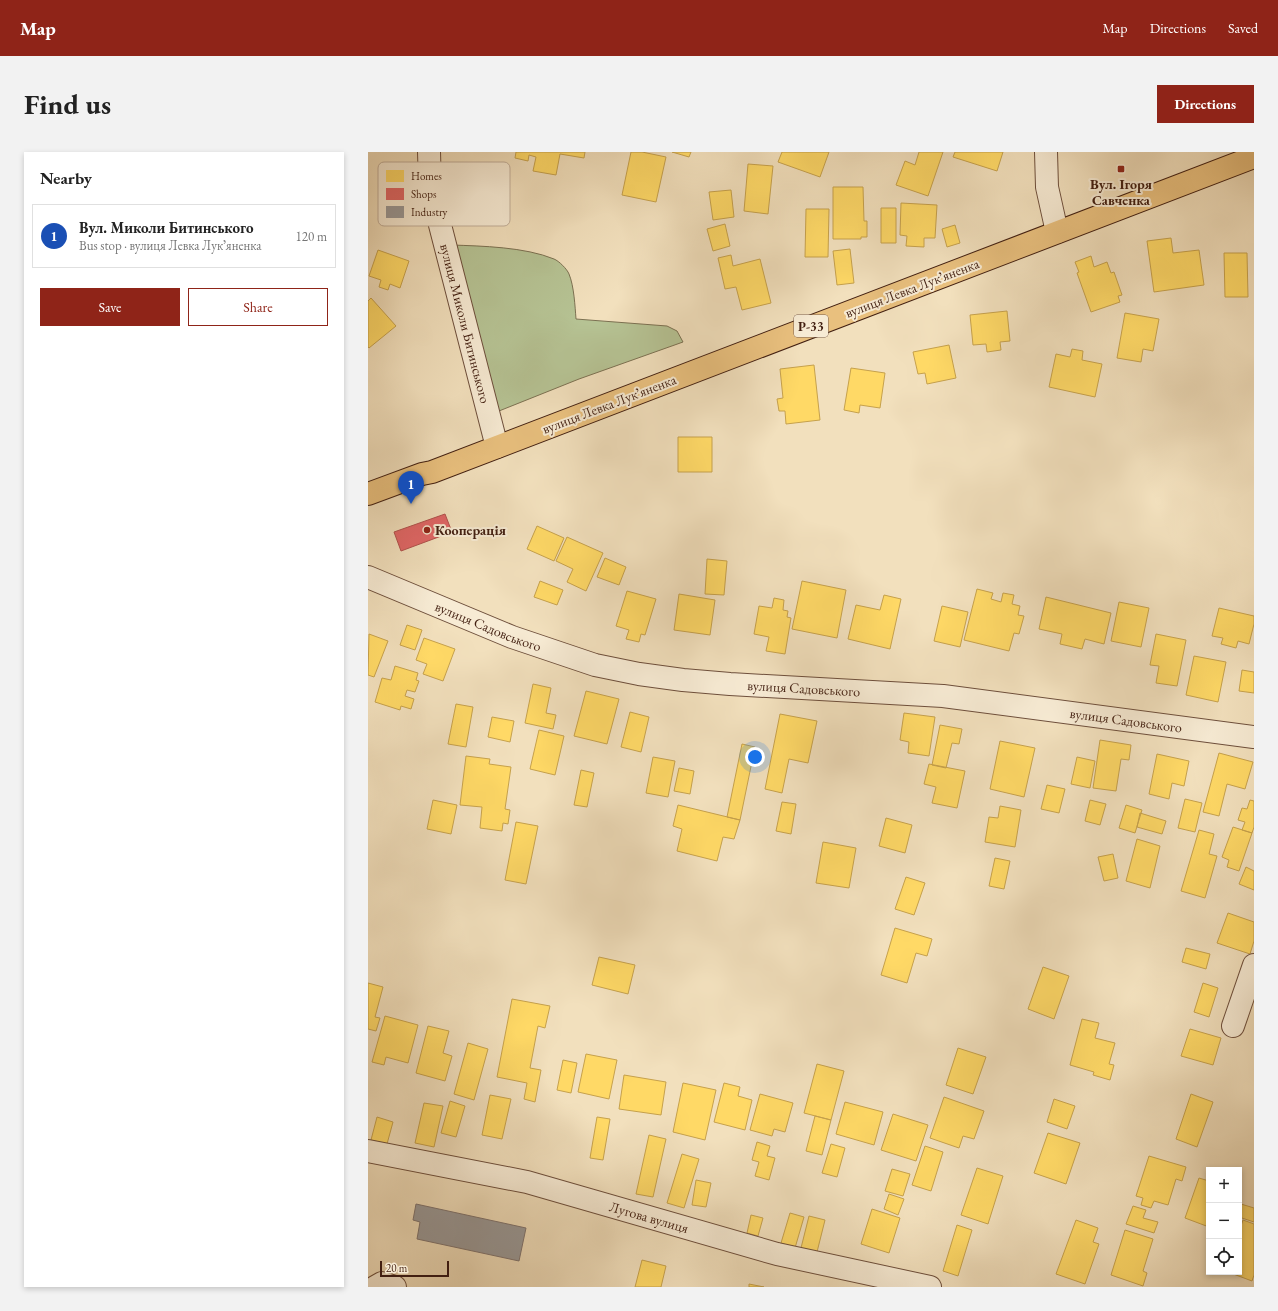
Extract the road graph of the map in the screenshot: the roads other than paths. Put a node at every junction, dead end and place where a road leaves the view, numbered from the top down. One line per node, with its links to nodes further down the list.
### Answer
1 (429, 152): 4 (street, вулиця Миколи Битинського)
2 (1046, 152): 6 (street)
3 (1254, 157): 6 (main road, вулиця Левка Лукʼяненка / Р-33)
4 (429, 162)
5 (440, 226): 7 (street, вулиця Миколи Битинського)
6 (1057, 232): 7 (main road, вулиця Левка Лукʼяненка / Р-33)
7 (497, 447): 8 (main road, вулиця Левка Лукʼяненка / Р-33)
8 (368, 494)
9 (368, 577): 10 (street, вулиця Садовського)
10 (1254, 737)
11 (1254, 965): 12 (street)
12 (1233, 1026)
13 (368, 1151): 16 (street, Лугова вулиця)
14 (375, 1287): 15 (street)
15 (395, 1287)
16 (930, 1287)

